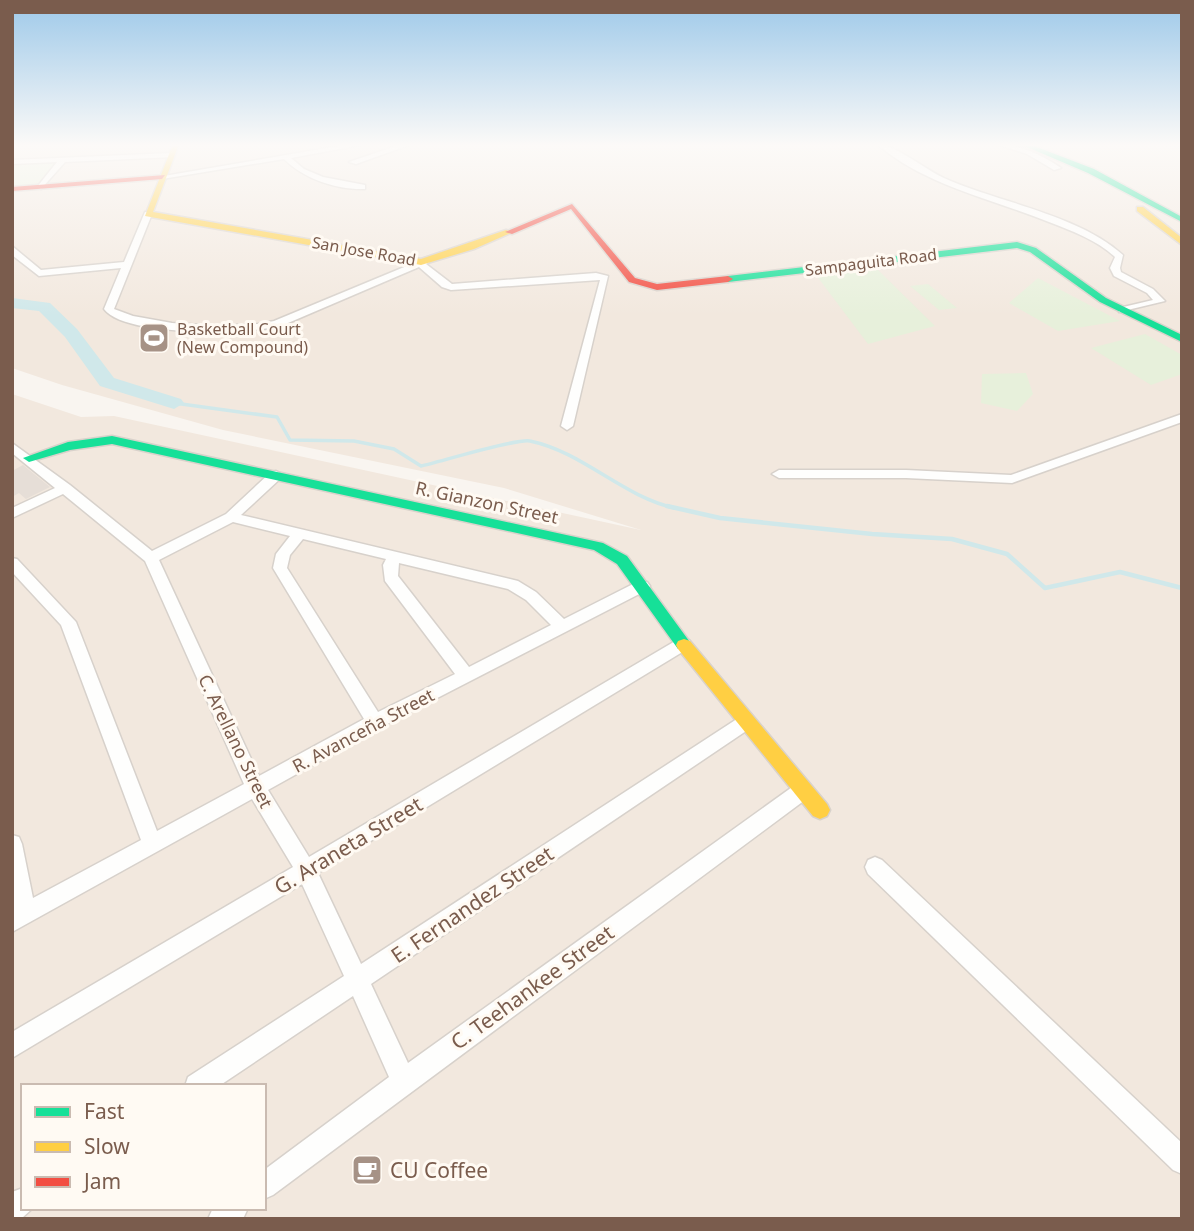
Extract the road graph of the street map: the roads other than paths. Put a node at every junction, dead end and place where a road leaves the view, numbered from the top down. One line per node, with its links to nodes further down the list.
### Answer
1 (153, 201): 6 (main road)
2 (999, 201): 12 (street)
3 (1148, 201): 7 (main road)
4 (572, 206): 10 (main road, San Jose Road); 12 (main road, Sampaguita Road)
5 (1140, 209): 8 (main road)
6 (148, 214): 10 (main road, San Jose Road); 11 (street)
7 (1182, 220)
8 (1182, 242)
9 (12, 249): 11 (street)
10 (423, 262): 11 (street); 15 (street)
11 (125, 265)
12 (1123, 310): 13 (main road, Sampaguita Road)
13 (1182, 339)
14 (1182, 418): 18 (street)
15 (567, 426)
16 (12, 447): 17 (street, C. Arellano Street)
17 (29, 458): 19 (main road, R. Gianzon Street); 20 (street, C. Arellano Street)
18 (779, 474)
19 (276, 475): 22 (street); 27 (main road, R. Gianzon Street)
20 (65, 488): 21 (street); 25 (street, C. Arellano Street)
21 (12, 514)
22 (231, 517): 23 (street); 25 (street)
23 (300, 533): 24 (street); 31 (street)
24 (396, 556): 28 (street); 30 (street)
25 (151, 558): 33 (street, C. Arellano Street)
26 (14, 567): 37 (street)
27 (642, 586): 28 (street, R. Avanceña Street); 29 (main road, R. Gianzon Street)
28 (561, 626): 30 (street, R. Avanceña Street)
29 (683, 644): 32 (main road, R. Gianzon Street); 39 (street, G. Araneta Street)
30 (467, 677): 31 (street, R. Avanceña Street)
31 (375, 722): 33 (street, R. Avanceña Street)
32 (746, 722): 34 (main road, R. Gianzon Street); 41 (street, E. Fernandez Street)
33 (255, 787): 37 (street, R. Avanceña Street); 39 (street, C. Arellano Street)
34 (802, 791): 35 (main road, R. Gianzon Street); 43 (street, C. Teehankee Street)
35 (820, 810)
36 (12, 844): 40 (street)
37 (153, 845): 40 (street, R. Avanceña Street)
38 (875, 867): 45 (street)
39 (306, 870): 41 (street, C. Arellano Street); 42 (street, G. Araneta Street)
40 (19, 917)
41 (357, 980): 43 (street, C. Arellano Street); 44 (street, E. Fernandez Street)
42 (12, 1046)
43 (404, 1080): 46 (street, C. Teehankee Street)
44 (200, 1084)
45 (1182, 1161)
46 (266, 1184)

